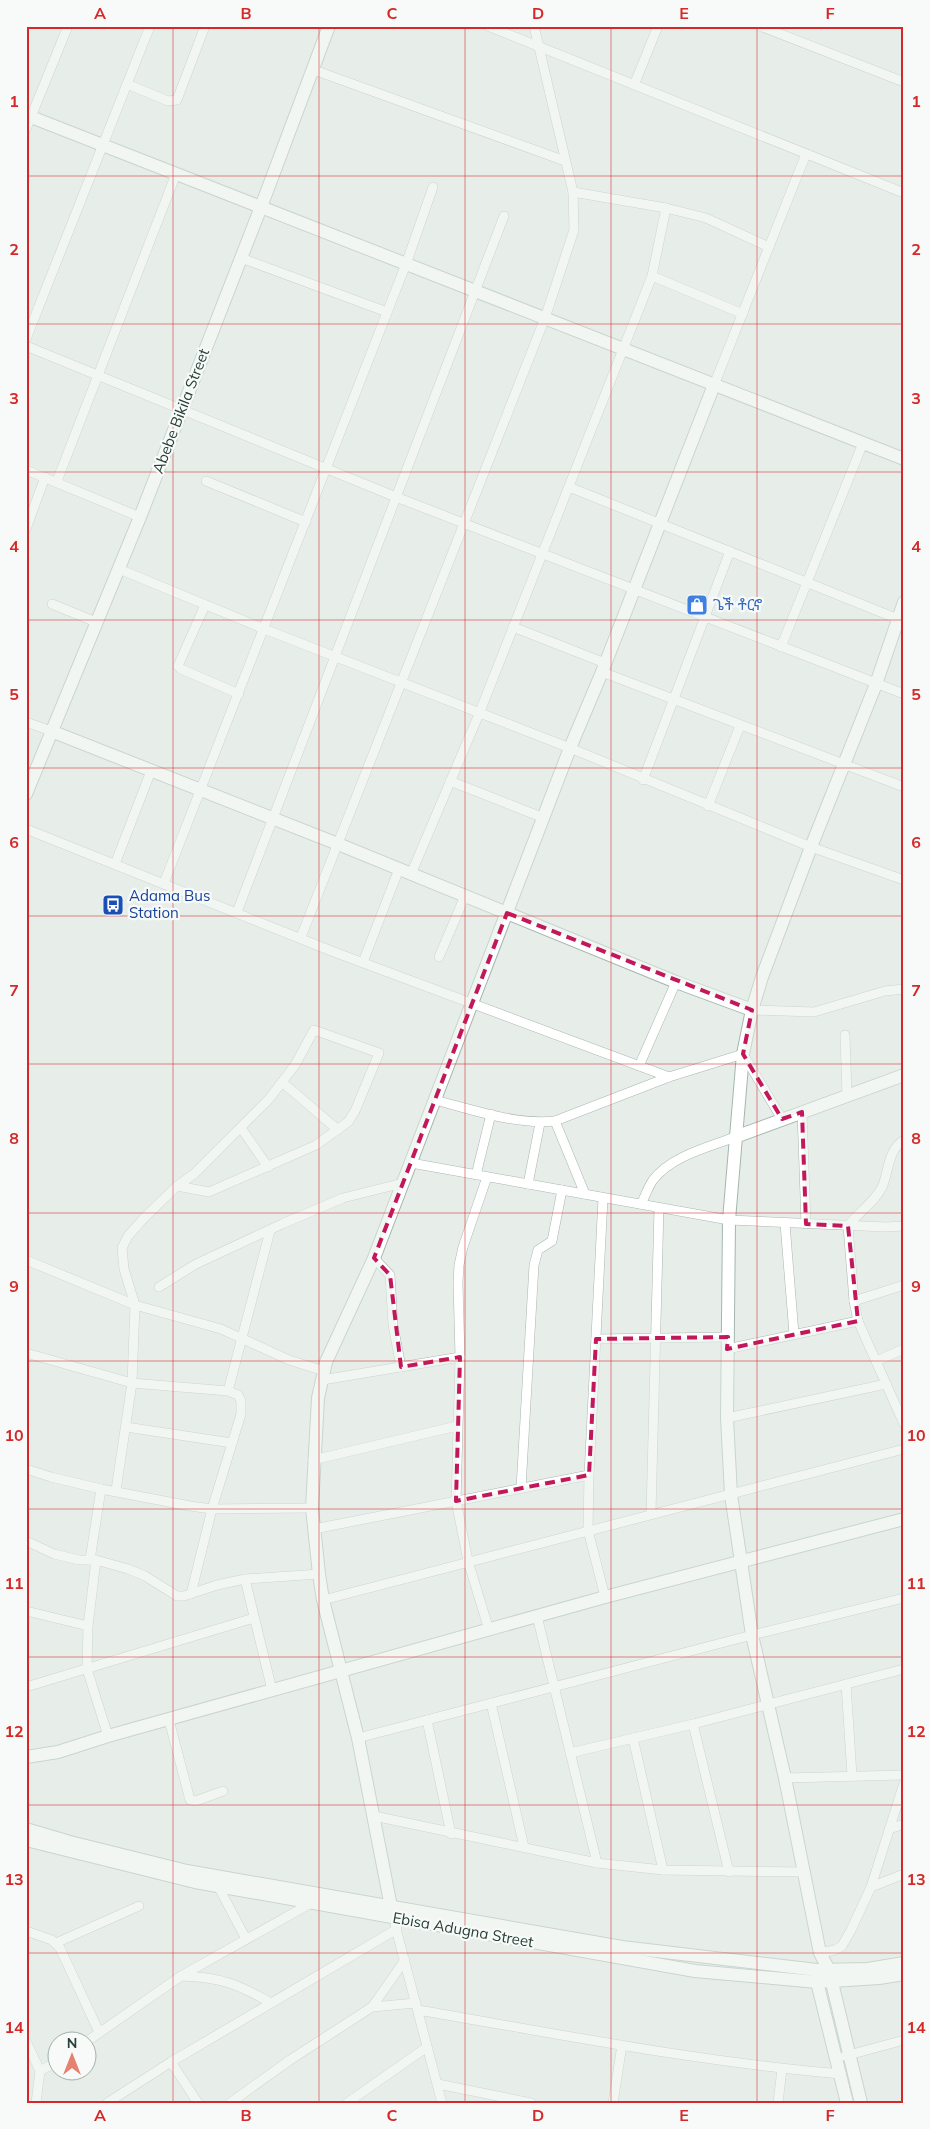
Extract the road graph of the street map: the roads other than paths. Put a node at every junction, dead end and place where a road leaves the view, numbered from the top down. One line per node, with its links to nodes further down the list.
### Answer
1 (68, 26): 14 (street)
2 (150, 26): 12 (street)
3 (204, 26): 12 (street)
4 (329, 26): 10 (street, Abebe Bikila Street)
5 (488, 26): 9 (street)
6 (534, 26): 9 (street)
7 (658, 26): 13 (street)
8 (760, 26): 11 (street)
9 (539, 47): 13 (street); 17 (street)
10 (314, 70): 17 (street); 22 (street, Abebe Bikila Street)
11 (904, 82)
12 (127, 84): 15 (street)
13 (634, 85): 16 (street)
14 (28, 120): 15 (street)
15 (102, 145): 18 (street); 33 (street)
16 (806, 154): 21 (street); 25 (street)
17 (564, 162): 20 (street)
18 (176, 174): 22 (street); 36 (street)
19 (433, 187): 27 (street)
20 (573, 192): 23 (street); 32 (street)
21 (904, 193)
22 (262, 207): 26 (street, Abebe Bikila Street); 27 (street)
23 (666, 208): 25 (street); 28 (street)
24 (504, 216): 29 (street)
25 (769, 247): 31 (street)
26 (241, 258): 30 (street); 38 (street, Abebe Bikila Street)
27 (406, 264): 29 (street); 30 (street)
28 (652, 276): 31 (street); 35 (street)
29 (476, 291): 32 (street); 47 (street)
30 (387, 312): 41 (street)
31 (743, 314): 37 (street)
32 (545, 318): 35 (street); 51 (street)
33 (26, 338)
34 (26, 346): 36 (street)
35 (624, 349): 37 (street); 46 (street)
36 (99, 376): 38 (street); 45 (street)
37 (714, 385): 39 (street); 50 (street)
38 (181, 409): 41 (street); 48 (street, Abebe Bikila Street)
39 (863, 443): 40 (street); 56 (street)
40 (904, 459)
41 (326, 469): 47 (street); 49 (street)
42 (26, 470): 43 (street)
43 (45, 477): 45 (street); 52 (street)
44 (206, 481): 49 (street)
45 (57, 482): 48 (street)
46 (569, 486): 50 (street); 54 (street)
47 (396, 497): 51 (street); 67 (street)
48 (140, 517): 55 (street, Abebe Bikila Street)
49 (306, 522): 65 (street)
50 (660, 523): 53 (street); 57 (street)
51 (464, 524): 54 (street); 69 (street)
52 (26, 529)
53 (730, 551): 56 (street); 61 (street)
54 (542, 553): 57 (street); 64 (street)
55 (119, 570): 60 (street); 63 (street, Abebe Bikila Street)
56 (807, 583): 62 (street); 66 (street)
57 (634, 590): 61 (street); 68 (street)
58 (904, 602): 62 (street)
59 (52, 604): 63 (street)
60 (204, 605): 65 (street); 71 (street)
61 (704, 617): 66 (street); 73 (street)
62 (901, 621): 70 (street)
63 (96, 622): 77 (street, Abebe Bikila Street)
64 (513, 627): 68 (street); 74 (street)
65 (264, 629): 67 (street); 71 (street)
66 (781, 647): 70 (street)
67 (335, 657): 69 (street); 87 (street)
68 (604, 668): 73 (street); 78 (street)
69 (401, 683): 74 (street); 90 (street)
70 (876, 684): 72 (street); 79 (street)
71 (239, 694): 84 (street)
72 (904, 694)
73 (673, 700): 76 (street); 81 (street)
74 (479, 714): 78 (street); 82 (street)
75 (26, 722): 77 (street)
76 (740, 726): 79 (street); 86 (street)
77 (50, 732): 80 (street); 85 (street, Abebe Bikila Street)
78 (570, 748): 81 (street); 88 (street)
79 (843, 765): 83 (street); 91 (street)
80 (151, 771): 84 (street); 92 (street)
81 (643, 780): 86 (street)
82 (450, 781): 88 (street); 94 (street)
83 (904, 787)
84 (201, 790): 87 (street); 96 (street)
85 (26, 794)
86 (708, 806): 91 (street)
87 (273, 818): 90 (street); 98 (street)
88 (544, 818): 99 (street)
89 (26, 829): 92 (street)
90 (338, 844): 93 (street); 100 (street)
91 (811, 847): 95 (street); 106 (street)
92 (115, 864): 96 (street)
93 (398, 869): 94 (street); 102 (street)
94 (411, 874): 97 (street)
95 (904, 880)
96 (164, 883): 98 (street)
97 (465, 896): 99 (street); 101 (street)
98 (237, 912): 100 (street)
99 (507, 913): 103 (street); 105 (street)
100 (301, 937): 102 (street)
101 (438, 957)
102 (363, 962): 105 (street)
103 (676, 982): 106 (street); 109 (street)
104 (904, 989): 106 (street)
105 (472, 1005): 109 (street); 114 (street)
106 (752, 1010): 108 (street)
107 (845, 1034): 113 (street)
108 (743, 1054): 111 (street); 117 (street); 122 (street)
109 (639, 1066): 111 (street)
110 (904, 1075): 113 (street)
111 (669, 1077): 118 (street)
112 (282, 1082): 120 (street); 121 (street); 121 (street)
113 (847, 1096): 115 (street)
114 (435, 1100): 116 (street); 124 (street)
115 (802, 1112): 117 (street); 138 (street)
116 (492, 1114): 119 (street); 126 (street)
117 (782, 1119): 122 (street)
118 (555, 1121): 119 (street); 132 (street)
119 (540, 1123): 129 (street)
120 (240, 1128): 125 (street); 130 (street)
121 (338, 1130): 125 (street)
122 (735, 1137): 134 (street); 136 (street)
123 (904, 1140): 139 (street)
124 (411, 1163): 126 (street); 128 (street)
125 (268, 1167): 130 (street)
126 (476, 1175): 127 (street)
127 (487, 1177): 129 (street); 156 (street)
128 (403, 1183): 141 (street); 142 (street)
129 (528, 1184): 131 (street)
130 (177, 1186): 147 (street)
131 (562, 1190): 132 (street); 172 (street)
132 (585, 1194): 133 (street)
133 (603, 1198): 134 (street); 151 (street)
134 (641, 1204): 135 (street)
135 (658, 1208): 136 (street); 152 (street)
136 (729, 1220): 137 (street); 153 (street)
137 (785, 1224): 138 (street); 149 (street)
138 (806, 1224): 139 (street)
139 (848, 1226): 140 (street); 146 (street)
140 (904, 1226)
141 (270, 1231): 145 (street); 150 (street)
142 (374, 1258): 158 (street); 159 (street)
143 (26, 1260): 147 (street)
144 (904, 1285): 146 (street)
145 (158, 1287)
146 (854, 1301): 148 (street)
147 (135, 1305): 150 (street); 160 (street)
148 (858, 1321): 149 (street); 157 (street)
149 (794, 1334): 153 (street)
150 (240, 1338): 159 (street); 162 (street)
151 (596, 1339): 152 (street); 171 (street)
152 (654, 1339): 153 (street); 179 (street)
153 (728, 1343): 163 (street)
154 (904, 1349): 157 (street)
155 (26, 1353): 160 (street)
156 (460, 1357): 158 (street); 165 (street)
157 (876, 1361): 161 (street)
158 (401, 1367): 159 (street)
159 (323, 1376): 169 (street)
160 (132, 1383): 162 (street); 166 (street)
161 (886, 1384): 163 (street); 164 (street)
162 (228, 1391): 167 (street)
163 (726, 1418): 175 (street)
164 (904, 1424)
165 (457, 1426): 169 (street); 176 (street)
166 (126, 1427): 167 (street); 174 (street)
167 (232, 1443): 178 (street)
168 (904, 1449): 175 (street)
169 (313, 1460): 177 (street)
170 (26, 1469): 173 (street)
171 (589, 1474): 172 (street); 182 (street)
172 (521, 1488): 176 (street)
173 (100, 1489): 174 (street); 184 (street)
174 (116, 1490): 178 (street)
175 (731, 1495): 179 (street); 186 (street)
176 (456, 1501): 181 (street); 185 (street)
177 (312, 1508): 178 (street); 181 (street)
178 (212, 1509): 189 (street)
179 (651, 1513): 182 (street)
180 (904, 1519): 186 (street)
181 (314, 1529): 187 (street)
182 (588, 1530): 185 (street); 190 (street)
183 (26, 1540): 184 (street)
184 (93, 1560): 189 (street); 196 (street)
185 (468, 1561): 192 (street); 197 (street)
186 (740, 1561): 190 (street); 198 (street)
187 (319, 1574): 188 (street); 192 (street)
188 (245, 1579): 189 (street); 195 (street)
189 (191, 1594)
190 (605, 1597): 194 (street)
191 (904, 1598): 198 (street)
192 (323, 1600): 201 (street)
193 (26, 1611): 196 (street)
194 (537, 1616): 197 (street); 204 (street)
195 (254, 1618): 200 (street); 205 (street)
196 (88, 1626): 200 (street)
197 (489, 1630): 201 (street)
198 (752, 1635): 204 (street); 207 (street)
199 (904, 1668): 202 (street)
200 (87, 1669): 203 (street); 211 (street)
201 (342, 1671): 205 (street); 212 (street)
202 (846, 1684): 207 (street); 217 (street)
203 (26, 1687)
204 (554, 1687): 206 (street); 214 (street)
205 (272, 1690): 208 (street)
206 (492, 1703): 209 (street); 227 (street)
207 (768, 1704): 210 (street); 218 (street)
208 (169, 1720): 211 (street); 220 (street)
209 (427, 1720): 212 (street); 225 (street)
210 (693, 1724): 213 (street); 230 (street)
211 (108, 1736): 215 (street)
212 (358, 1738): 221 (street)
213 (633, 1738): 214 (street); 229 (street)
214 (570, 1753): 228 (street)
215 (26, 1757)
216 (904, 1775): 217 (street)
217 (852, 1776): 218 (street)
218 (785, 1778): 231 (street)
219 (904, 1783): 224 (street)
220 (223, 1791)
221 (374, 1816): 225 (street); 237 (street)
222 (904, 1824): 224 (street)
223 (26, 1829): 237 (street, Ebisa Adugna Street)
224 (889, 1829): 234 (street)
225 (451, 1834): 227 (street)
226 (26, 1840): 233 (street, Ebisa Adugna Street)
227 (524, 1847): 228 (street)
228 (597, 1863): 229 (street)
229 (663, 1870): 230 (street)
230 (729, 1872): 231 (street)
231 (804, 1872): 243 (street)
232 (904, 1874): 234 (street)
233 (218, 1886): 235 (street, Ebisa Adugna Street); 239 (street)
234 (871, 1886): 243 (street)
235 (313, 1902): 237 (street, Ebisa Adugna Street); 239 (street)
236 (139, 1906): 240 (street)
237 (394, 1917): 241 (street); 243 (street, Ebisa Adugna Street); 246 (street)
238 (26, 1931): 240 (street)
239 (246, 1939): 245 (street)
240 (56, 1943): 249 (street)
241 (405, 1960): 247 (street); 248 (street)
242 (904, 1963): 243 (street, Ebisa Adugna Street)
243 (823, 1969): 244 (street, Ebisa Adugna Street); 255 (street)
244 (904, 1974)
245 (181, 1976): 246 (street); 249 (street)
246 (271, 2003): 256 (street)
247 (417, 2006): 248 (street); 252 (street); 253 (street)
248 (372, 2007): 265 (street)
249 (99, 2032)
250 (904, 2040): 255 (street)
251 (26, 2041): 254 (street)
252 (622, 2045): 258 (street); 269 (street)
253 (427, 2047): 261 (street); 266 (street)
254 (29, 2056): 259 (street)
255 (843, 2056): 260 (street); 272 (street)
256 (171, 2062): 263 (street); 264 (street)
257 (48, 2067): 259 (street)
258 (782, 2069): 260 (street); 270 (street)
259 (40, 2071): 262 (street)
260 (841, 2074): 271 (street)
261 (438, 2084): 267 (street); 268 (street)
262 (36, 2103)
263 (107, 2103)
264 (198, 2103)
265 (230, 2103)
266 (347, 2103)
267 (442, 2103)
268 (531, 2103)
269 (613, 2103)
270 (778, 2103)
271 (847, 2103)
272 (861, 2103)

